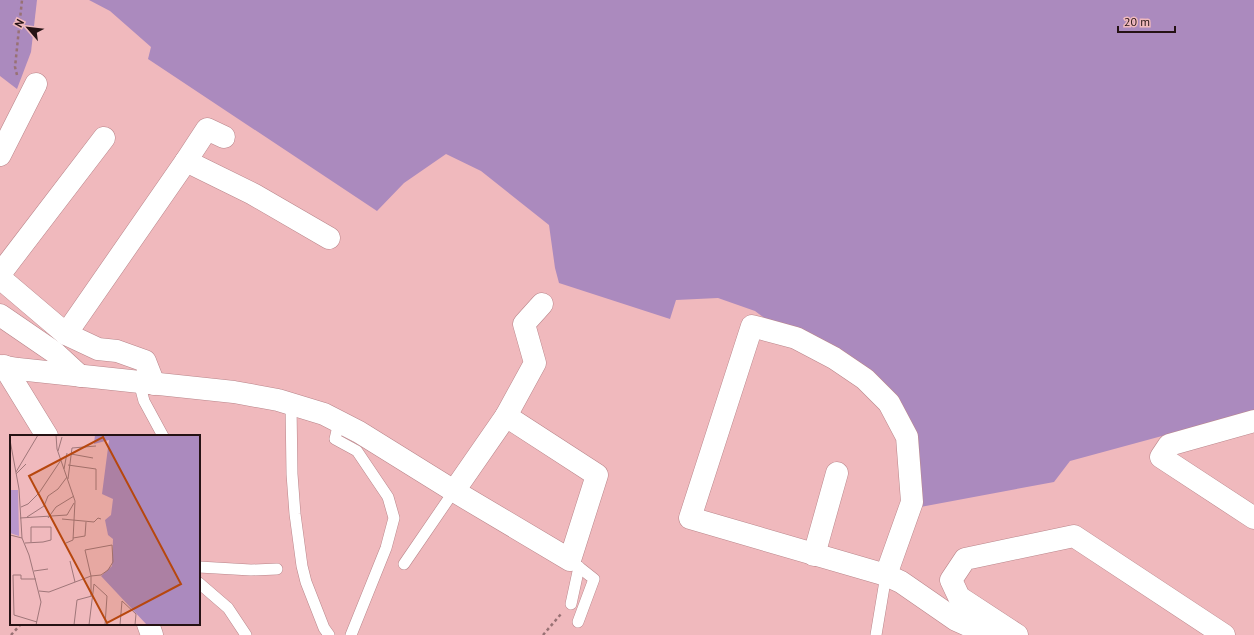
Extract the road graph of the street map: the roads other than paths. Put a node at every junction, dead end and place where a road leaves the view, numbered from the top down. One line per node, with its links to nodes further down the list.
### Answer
1 (34, 89): 4 (street)
2 (224, 137): 5 (street)
3 (104, 138): 7 (street)
4 (0, 155)
5 (186, 161): 6 (street); 11 (street)
6 (329, 238)
7 (0, 274)
8 (0, 278): 11 (street)
9 (542, 304): 16 (street)
10 (0, 315): 13 (street)
11 (66, 334): 14 (street)
12 (2, 366): 13 (street); 19 (street)
13 (80, 376): 14 (street)
14 (146, 383): 15 (street); 20 (lane)
15 (291, 404): 18 (street); 36 (lane)
16 (506, 416): 22 (street); 26 (street)
17 (1254, 421): 23 (street)
18 (339, 422): 22 (street); 37 (lane)
19 (46, 435)
20 (162, 435)
21 (837, 473): 24 (street)
22 (454, 491): 25 (lane); 26 (street)
23 (1254, 518)
24 (814, 555): 29 (street); 29 (street)
25 (404, 564)
26 (574, 564): 31 (lane); 32 (lane)
27 (200, 567): 28 (lane)
28 (277, 569)
29 (886, 575): 38 (lane); 39 (street)
30 (200, 584): 35 (lane)
31 (571, 604)
32 (578, 622)
33 (148, 625): 34 (street)
34 (152, 635)
35 (246, 635)
36 (330, 635)
37 (351, 635)
38 (876, 635)
39 (990, 635)
40 (1017, 635): 41 (street)
41 (1224, 635)

